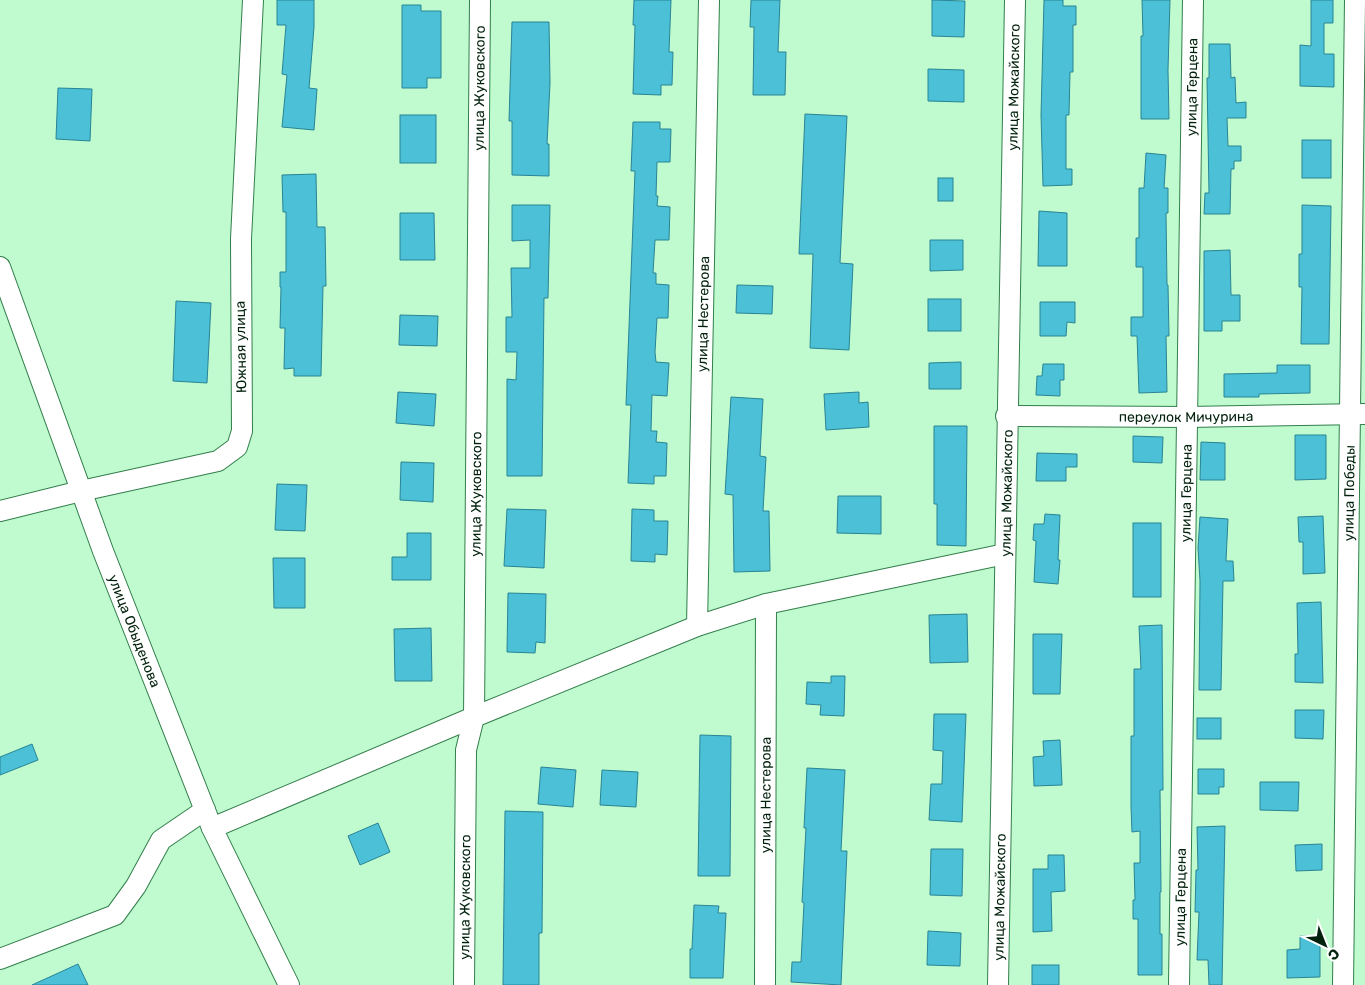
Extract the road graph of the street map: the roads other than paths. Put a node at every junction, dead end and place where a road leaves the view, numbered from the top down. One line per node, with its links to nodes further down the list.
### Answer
1 (253, 0): 11 (street, Южная улица)
2 (480, 0): 16 (street, улица Жуковского)
3 (709, 0): 15 (street, улица Нестерова)
4 (1015, 0): 9 (street, улица Можайского)
5 (1193, 0): 10 (street, улица Герцена)
6 (1354, 0): 8 (street, улица Победы)
7 (0, 266): 11 (street, улица Обыденова)
8 (1357, 414): 10 (street, переулок Мичурина); 25 (street, улица Победы)
9 (1006, 416): 10 (street, переулок Мичурина); 13 (street, улица Можайского)
10 (1188, 417): 24 (street, улица Герцена)
11 (81, 491): 12 (street, Южная улица); 17 (street, улица Обыденова)
12 (0, 511)
13 (1005, 554): 14 (street); 23 (street, улица Можайского)
14 (766, 604): 15 (street); 22 (street, улица Нестерова)
15 (698, 626): 16 (street)
16 (474, 717): 18 (street); 21 (street, улица Жуковского)
17 (204, 810): 18 (street, улица Обыденова); 19 (street)
18 (212, 828): 20 (street, улица Обыденова)
19 (0, 959)
20 (289, 985)
21 (464, 985)
22 (765, 985)
23 (998, 985)
24 (1179, 985)
25 (1343, 985)

